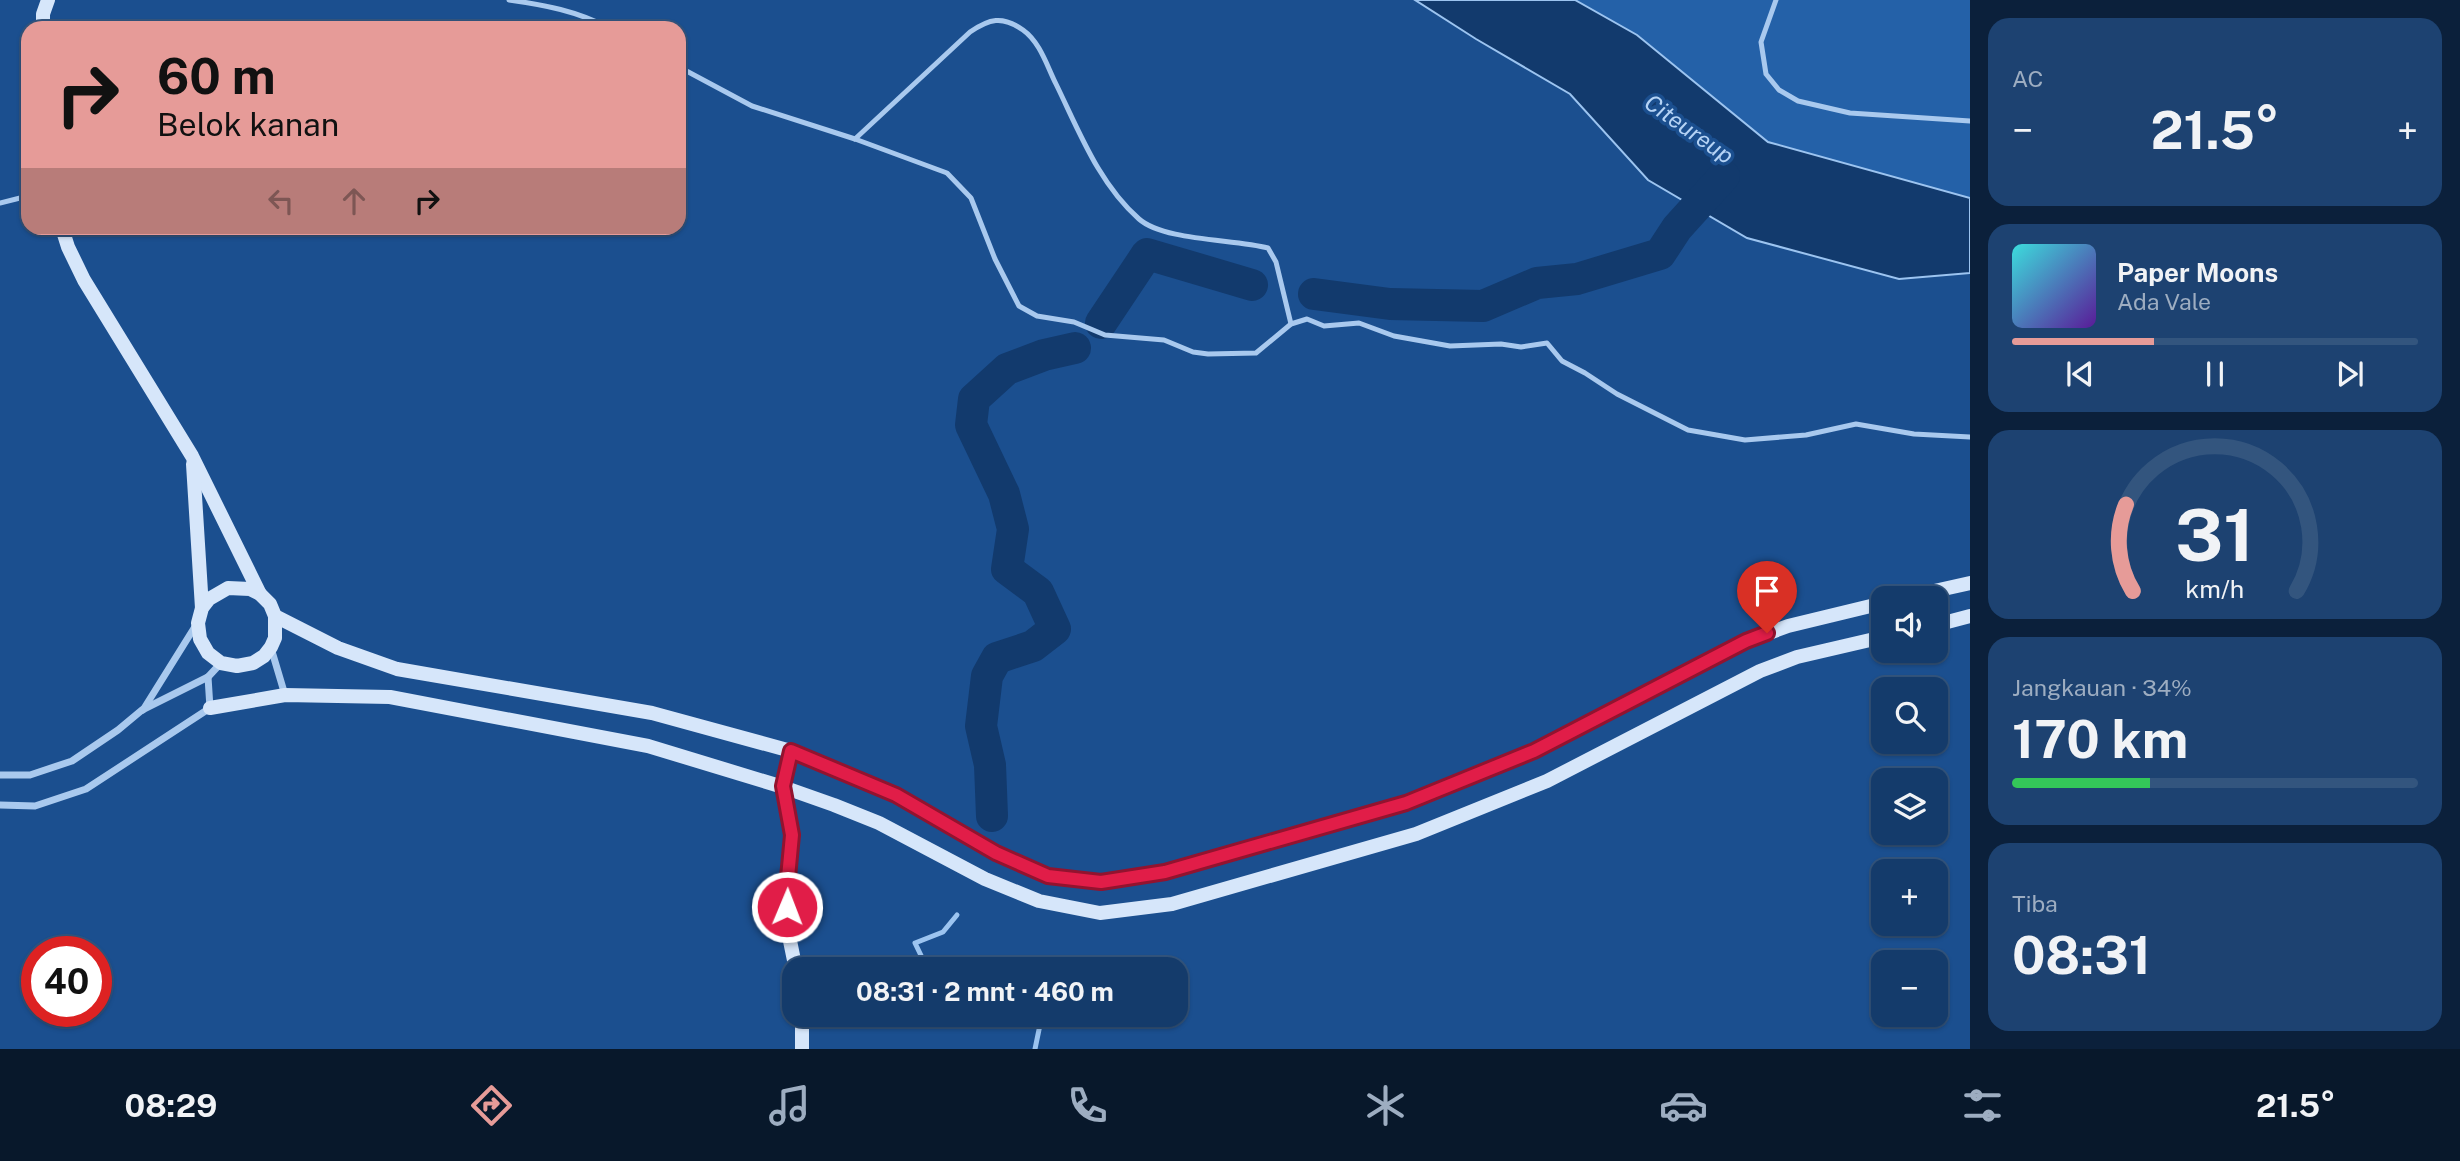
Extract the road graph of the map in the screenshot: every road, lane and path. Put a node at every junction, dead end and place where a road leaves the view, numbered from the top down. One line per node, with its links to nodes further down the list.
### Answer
1 (48, 0): 4 (street)
2 (509, 0): 5 (lane)
3 (1776, 0): 7 (lane)
4 (43, 21)
5 (594, 21)
6 (686, 71): 8 (lane)
7 (1970, 121)
8 (855, 139): 12 (lane); 12 (lane)
9 (21, 198): 10 (lane)
10 (0, 203)
11 (64, 235): 14 (street)
12 (1291, 324): 13 (lane)
13 (1970, 437)
14 (192, 456): 17 (street); 19 (street)
15 (1970, 583): 16 (street)
16 (1948, 588)
17 (260, 594): 19 (street); 20 (street)
18 (1871, 606): 31 (street)
19 (202, 608): 23 (street)
20 (275, 616): 25 (street); 31 (street)
21 (1970, 617): 22 (street)
22 (1948, 622)
23 (198, 623): 26 (street); 30 (street)
24 (1871, 640): 33 (street)
25 (271, 647): 26 (street); 28 (street)
26 (221, 663): 27 (street)
27 (208, 677): 29 (street); 30 (street)
28 (285, 695): 29 (street); 33 (street)
29 (210, 708): 34 (street)
30 (142, 710): 32 (street)
31 (791, 751): 33 (street)
32 (0, 775)
33 (783, 786): 35 (street)
34 (0, 805)
35 (793, 957)
36 (802, 1027): 37 (street)
37 (802, 1049)

